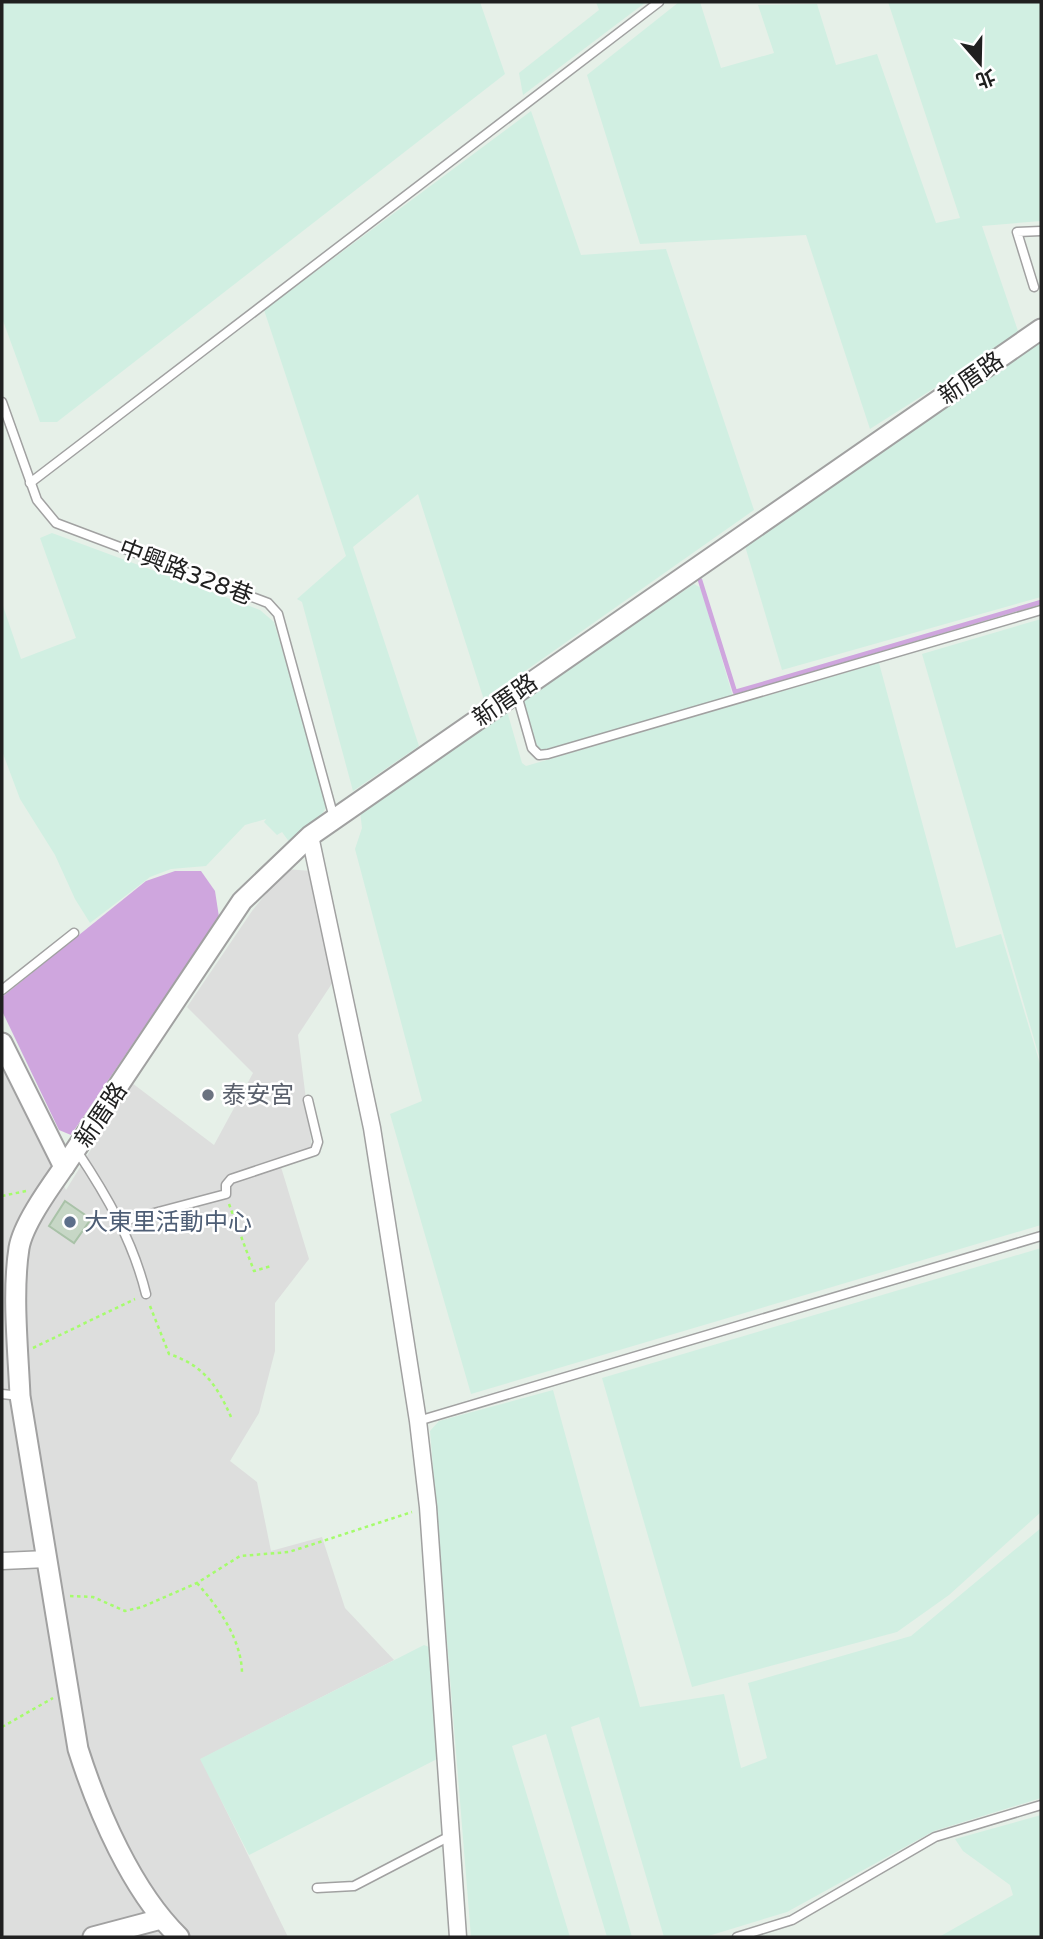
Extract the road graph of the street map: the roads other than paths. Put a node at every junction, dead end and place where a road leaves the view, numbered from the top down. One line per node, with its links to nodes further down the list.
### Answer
1 (659, 2): 6 (lane)
2 (1041, 230): 3 (lane)
3 (1034, 287)
4 (1041, 330): 8 (street, 新厝路)
5 (2, 402): 6 (lane, 中興路328巷)
6 (30, 483): 9 (lane, 中興路328巷)
7 (1041, 610): 8 (lane)
8 (516, 692): 9 (street, 新厝路)
9 (334, 818): 10 (street, 新厝路)
10 (310, 836): 15 (street, 新厝路); 21 (street)
11 (74, 933): 12 (lane)
12 (2, 990)
13 (2, 1043): 16 (street)
14 (308, 1100): 17 (lane)
15 (77, 1151): 16 (street, 新厝路); 17 (lane)
16 (64, 1167): 20 (street, 新厝路)
17 (120, 1222): 19 (lane)
18 (1041, 1236): 21 (lane)
19 (146, 1294)
20 (11, 1395): 22 (street, 新厝路)
21 (418, 1421): 25 (street)
22 (47, 1559): 23 (street); 27 (street, 新厝路)
23 (2, 1561)
24 (1041, 1805): 31 (lane)
25 (450, 1836): 26 (lane); 30 (street)
26 (317, 1888)
27 (161, 1919): 28 (street); 29 (street, 新厝路)
28 (93, 1937)
29 (179, 1937)
30 (458, 1937)
31 (737, 1937)

